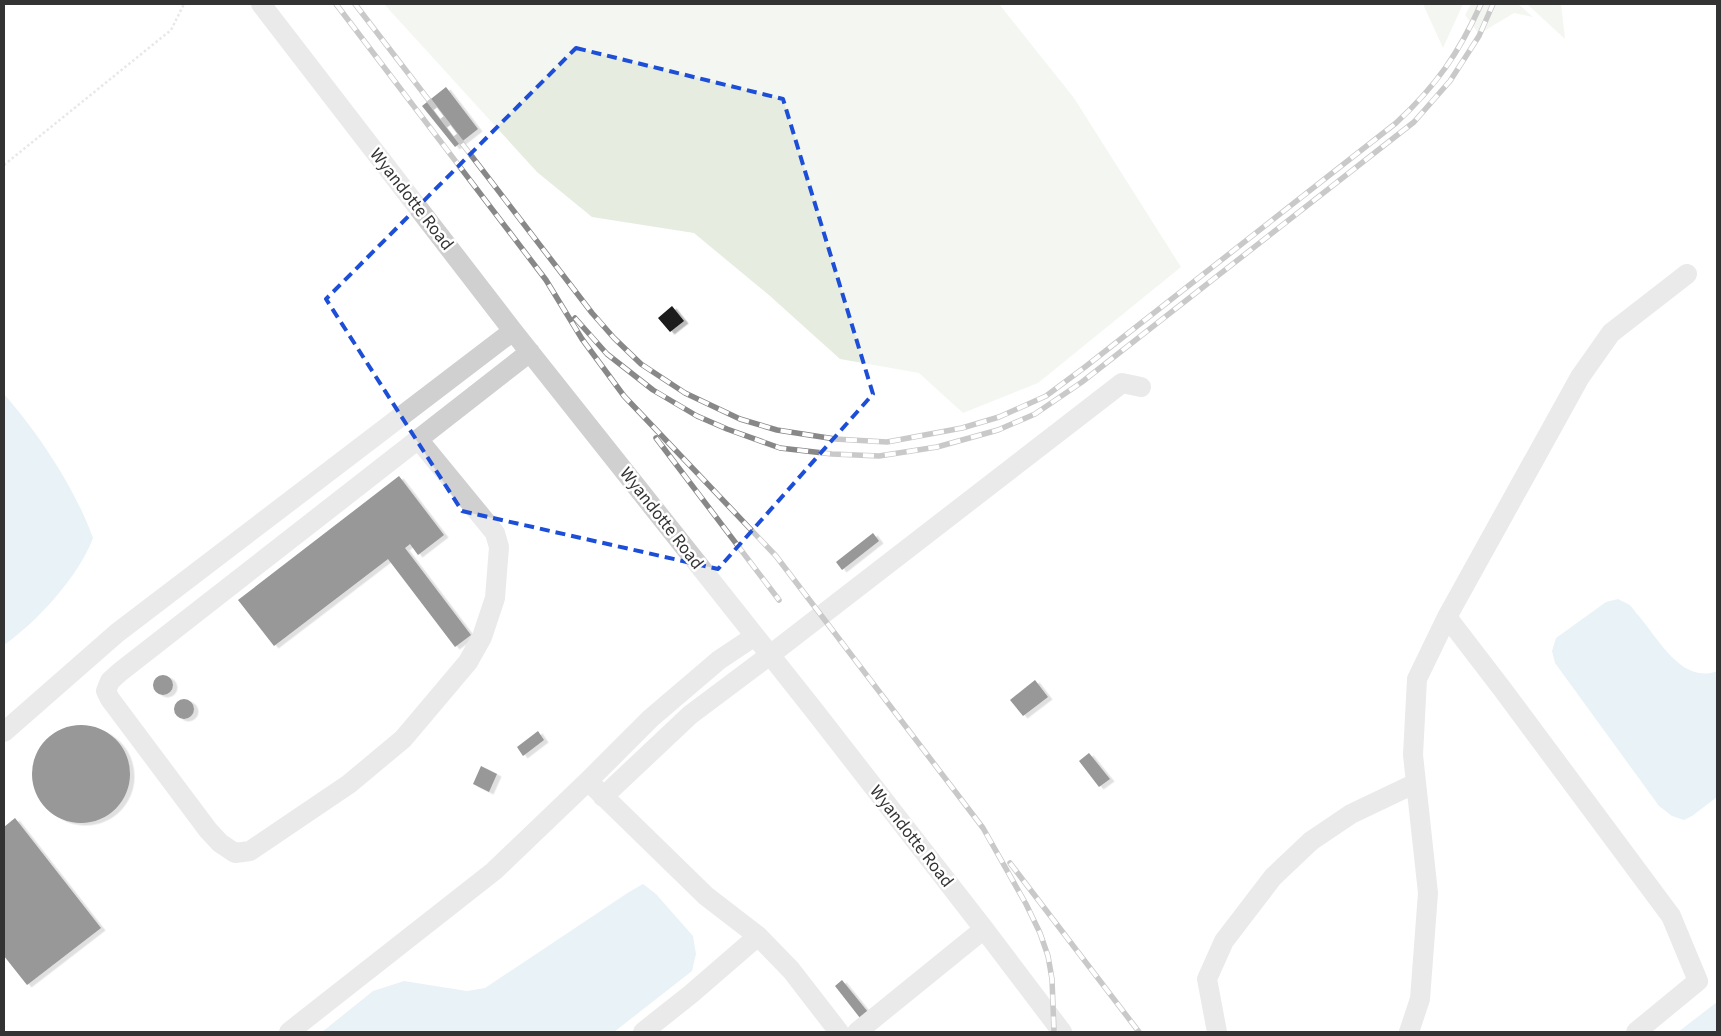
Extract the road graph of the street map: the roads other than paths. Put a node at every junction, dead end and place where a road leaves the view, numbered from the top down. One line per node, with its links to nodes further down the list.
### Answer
1 (262, 4): 3 (street, Wyandotte Road)
2 (1687, 274): 7 (street)
3 (513, 331): 4 (street, Wyandotte Road); 10 (street)
4 (530, 352): 6 (street); 8 (street, Wyandotte Road)
5 (1142, 387): 9 (street)
6 (418, 440): 6 (street)
7 (1447, 617): 12 (street); 23 (street)
8 (755, 636): 9 (street, Wyandotte Road); 11 (street)
9 (770, 655): 13 (street); 14 (street, Wyandotte Road)
10 (4, 732)
11 (588, 781): 13 (street); 16 (street)
12 (1416, 784): 21 (street); 22 (street)
13 (604, 797): 15 (street)
14 (984, 929): 19 (street); 20 (street, Wyandotte Road)
15 (758, 936): 17 (street); 18 (street)
16 (289, 1032)
17 (643, 1032)
18 (839, 1032)
19 (858, 1032)
20 (1062, 1032)
21 (1217, 1032)
22 (1408, 1032)
23 (1636, 1032)

